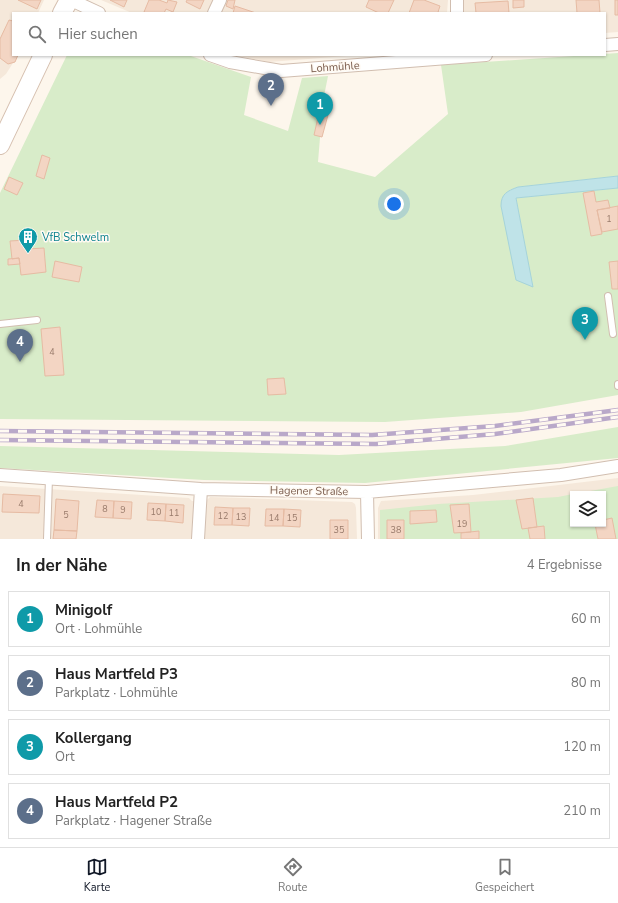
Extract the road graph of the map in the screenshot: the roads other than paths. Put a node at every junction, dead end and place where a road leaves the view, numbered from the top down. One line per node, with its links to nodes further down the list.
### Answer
1 (70, 0): 4 (main road); 5 (street)
2 (220, 0): 6 (street)
3 (458, 0): 7 (street)
4 (63, 12)
5 (97, 12)
6 (214, 12)
7 (457, 12)
8 (618, 44): 9 (street)
9 (606, 45)
10 (41, 56): 13 (main road)
11 (213, 56): 12 (street, Lohmühle)
12 (457, 56)
13 (2, 134)
14 (608, 296): 17 (lane)
15 (37, 320): 16 (lane)
16 (0, 324)
17 (612, 334)
18 (618, 466): 22 (street, Hagener Straße)
19 (0, 475): 20 (street, Hagener Straße)
20 (49, 478): 21 (street, Hagener Straße); 23 (lane)
21 (201, 489): 22 (street, Hagener Straße); 24 (street)
22 (367, 492): 25 (street)
23 (47, 539)
24 (198, 539)
25 (368, 539)

